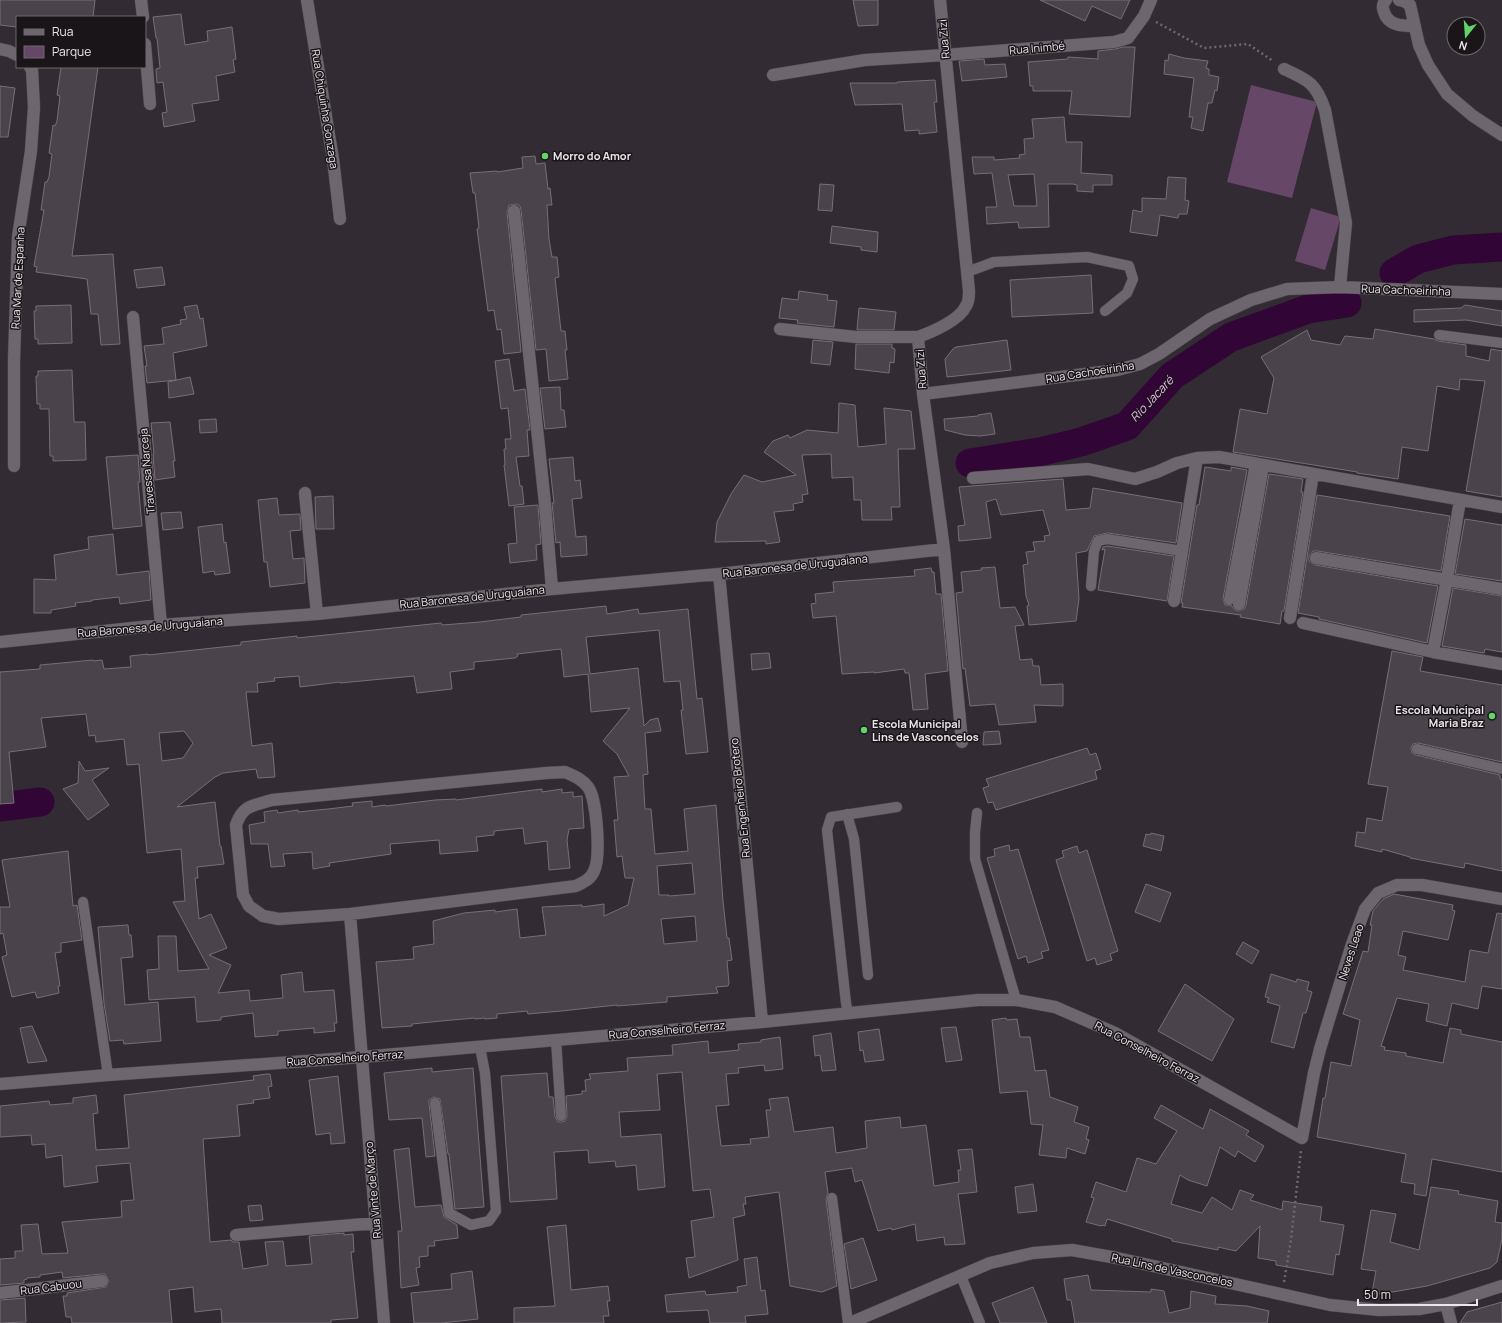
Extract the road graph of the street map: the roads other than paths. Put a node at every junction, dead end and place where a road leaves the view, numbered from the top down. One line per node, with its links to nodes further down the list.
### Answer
1 (141, 0): 7 (street)
2 (307, 0): 19 (street, Rua Chiquinha Gonzaga)
3 (940, 0): 11 (street, Rua Zizi)
4 (1151, 0): 11 (street, Rua Inimbé)
5 (1386, 0): 8 (street)
6 (1399, 0): 8 (street)
7 (143, 16)
8 (1415, 26): 17 (street)
9 (0, 49): 10 (street)
10 (16, 54)
11 (945, 55): 15 (street, Rua Inimbé); 20 (street, Rua Zizi)
12 (146, 56): 16 (street)
13 (31, 68): 32 (street, Rua Mar de Espanha)
14 (1284, 69): 21 (street)
15 (773, 75)
16 (150, 104)
17 (1502, 135)
18 (514, 211): 44 (street)
19 (340, 219)
20 (967, 272): 23 (lane); 27 (street, Rua Zizi)
21 (1340, 287): 22 (street, Rua Cachoeirinha); 29 (street, Rua Cachoeirinha)
22 (1502, 294)
23 (1105, 311)
24 (133, 317): 51 (street, Travessa Narceja)
25 (780, 329): 27 (street)
26 (1438, 335): 28 (lane)
27 (918, 337): 29 (street, Rua Zizi)
28 (1502, 343)
29 (923, 394): 38 (street, Rua Zizi)
30 (1197, 458): 31 (street); 34 (street); 39 (street)
31 (1259, 465): 33 (street); 47 (street)
32 (14, 466)
33 (1312, 474): 36 (street); 49 (street)
34 (973, 478)
35 (305, 493): 48 (street)
36 (1460, 500): 37 (street); 42 (street)
37 (1502, 508)
38 (944, 549): 41 (street, Rua Baronesa de Uruguaiana); 55 (street, Rua Zizi)
39 (1182, 551): 43 (lane); 46 (street)
40 (1316, 558): 42 (street)
41 (719, 574): 44 (street, Rua Baronesa de Uruguaiana); 67 (street, Rua Engenheiro Brotero)
42 (1447, 579): 45 (street); 53 (street)
43 (1091, 586)
44 (552, 589): 48 (street, Rua Baronesa de Uruguaiana)
45 (1502, 589)
46 (1174, 601)
47 (1234, 602)
48 (317, 614): 51 (street, Rua Baronesa de Uruguaiana)
49 (1290, 618)
50 (1303, 623): 53 (street)
51 (162, 625): 52 (street, Rua Baronesa de Uruguaiana)
52 (0, 642)
53 (1433, 652): 54 (street)
54 (1502, 664)
55 (962, 742)
56 (1416, 749): 57 (lane)
57 (1502, 769)
58 (896, 807): 60 (lane)
59 (977, 813): 65 (lane)
60 (847, 814): 64 (lane); 66 (lane)
61 (1502, 899): 75 (street, Neves Leao)
62 (83, 902): 71 (lane)
63 (350, 914): 63 (street); 70 (street, Rua Vinte de Março)
64 (868, 975)
65 (1016, 1000): 66 (street, Rua Conselheiro Ferraz); 75 (street, Rua Conselheiro Ferraz)
66 (848, 1013): 67 (street, Rua Conselheiro Ferraz)
67 (762, 1022): 68 (street, Rua Conselheiro Ferraz)
68 (556, 1040): 69 (street, Rua Conselheiro Ferraz); 74 (lane)
69 (480, 1047): 70 (street, Rua Conselheiro Ferraz); 73 (lane)
70 (362, 1057): 71 (street, Rua Conselheiro Ferraz); 77 (street, Rua Vinte de Março)
71 (108, 1075): 72 (street, Rua Conselheiro Ferraz)
72 (0, 1084)
73 (435, 1102)
74 (561, 1116)
75 (1302, 1138)
76 (832, 1198): 85 (lane)
77 (376, 1223): 78 (street); 84 (street, Rua Vinte de Março)
78 (236, 1235)
79 (961, 1276): 83 (street, Rua Lins de Vasconcelos); 85 (street, Rua Lins de Vasconcelos); 86 (lane)
80 (102, 1281): 82 (street, Rua Cabuou)
81 (1502, 1286): 83 (street, Rua Lins de Vasconcelos)
82 (0, 1293)
83 (1446, 1304): 87 (street)
84 (384, 1323)
85 (849, 1323)
86 (980, 1323)
87 (1451, 1323)

